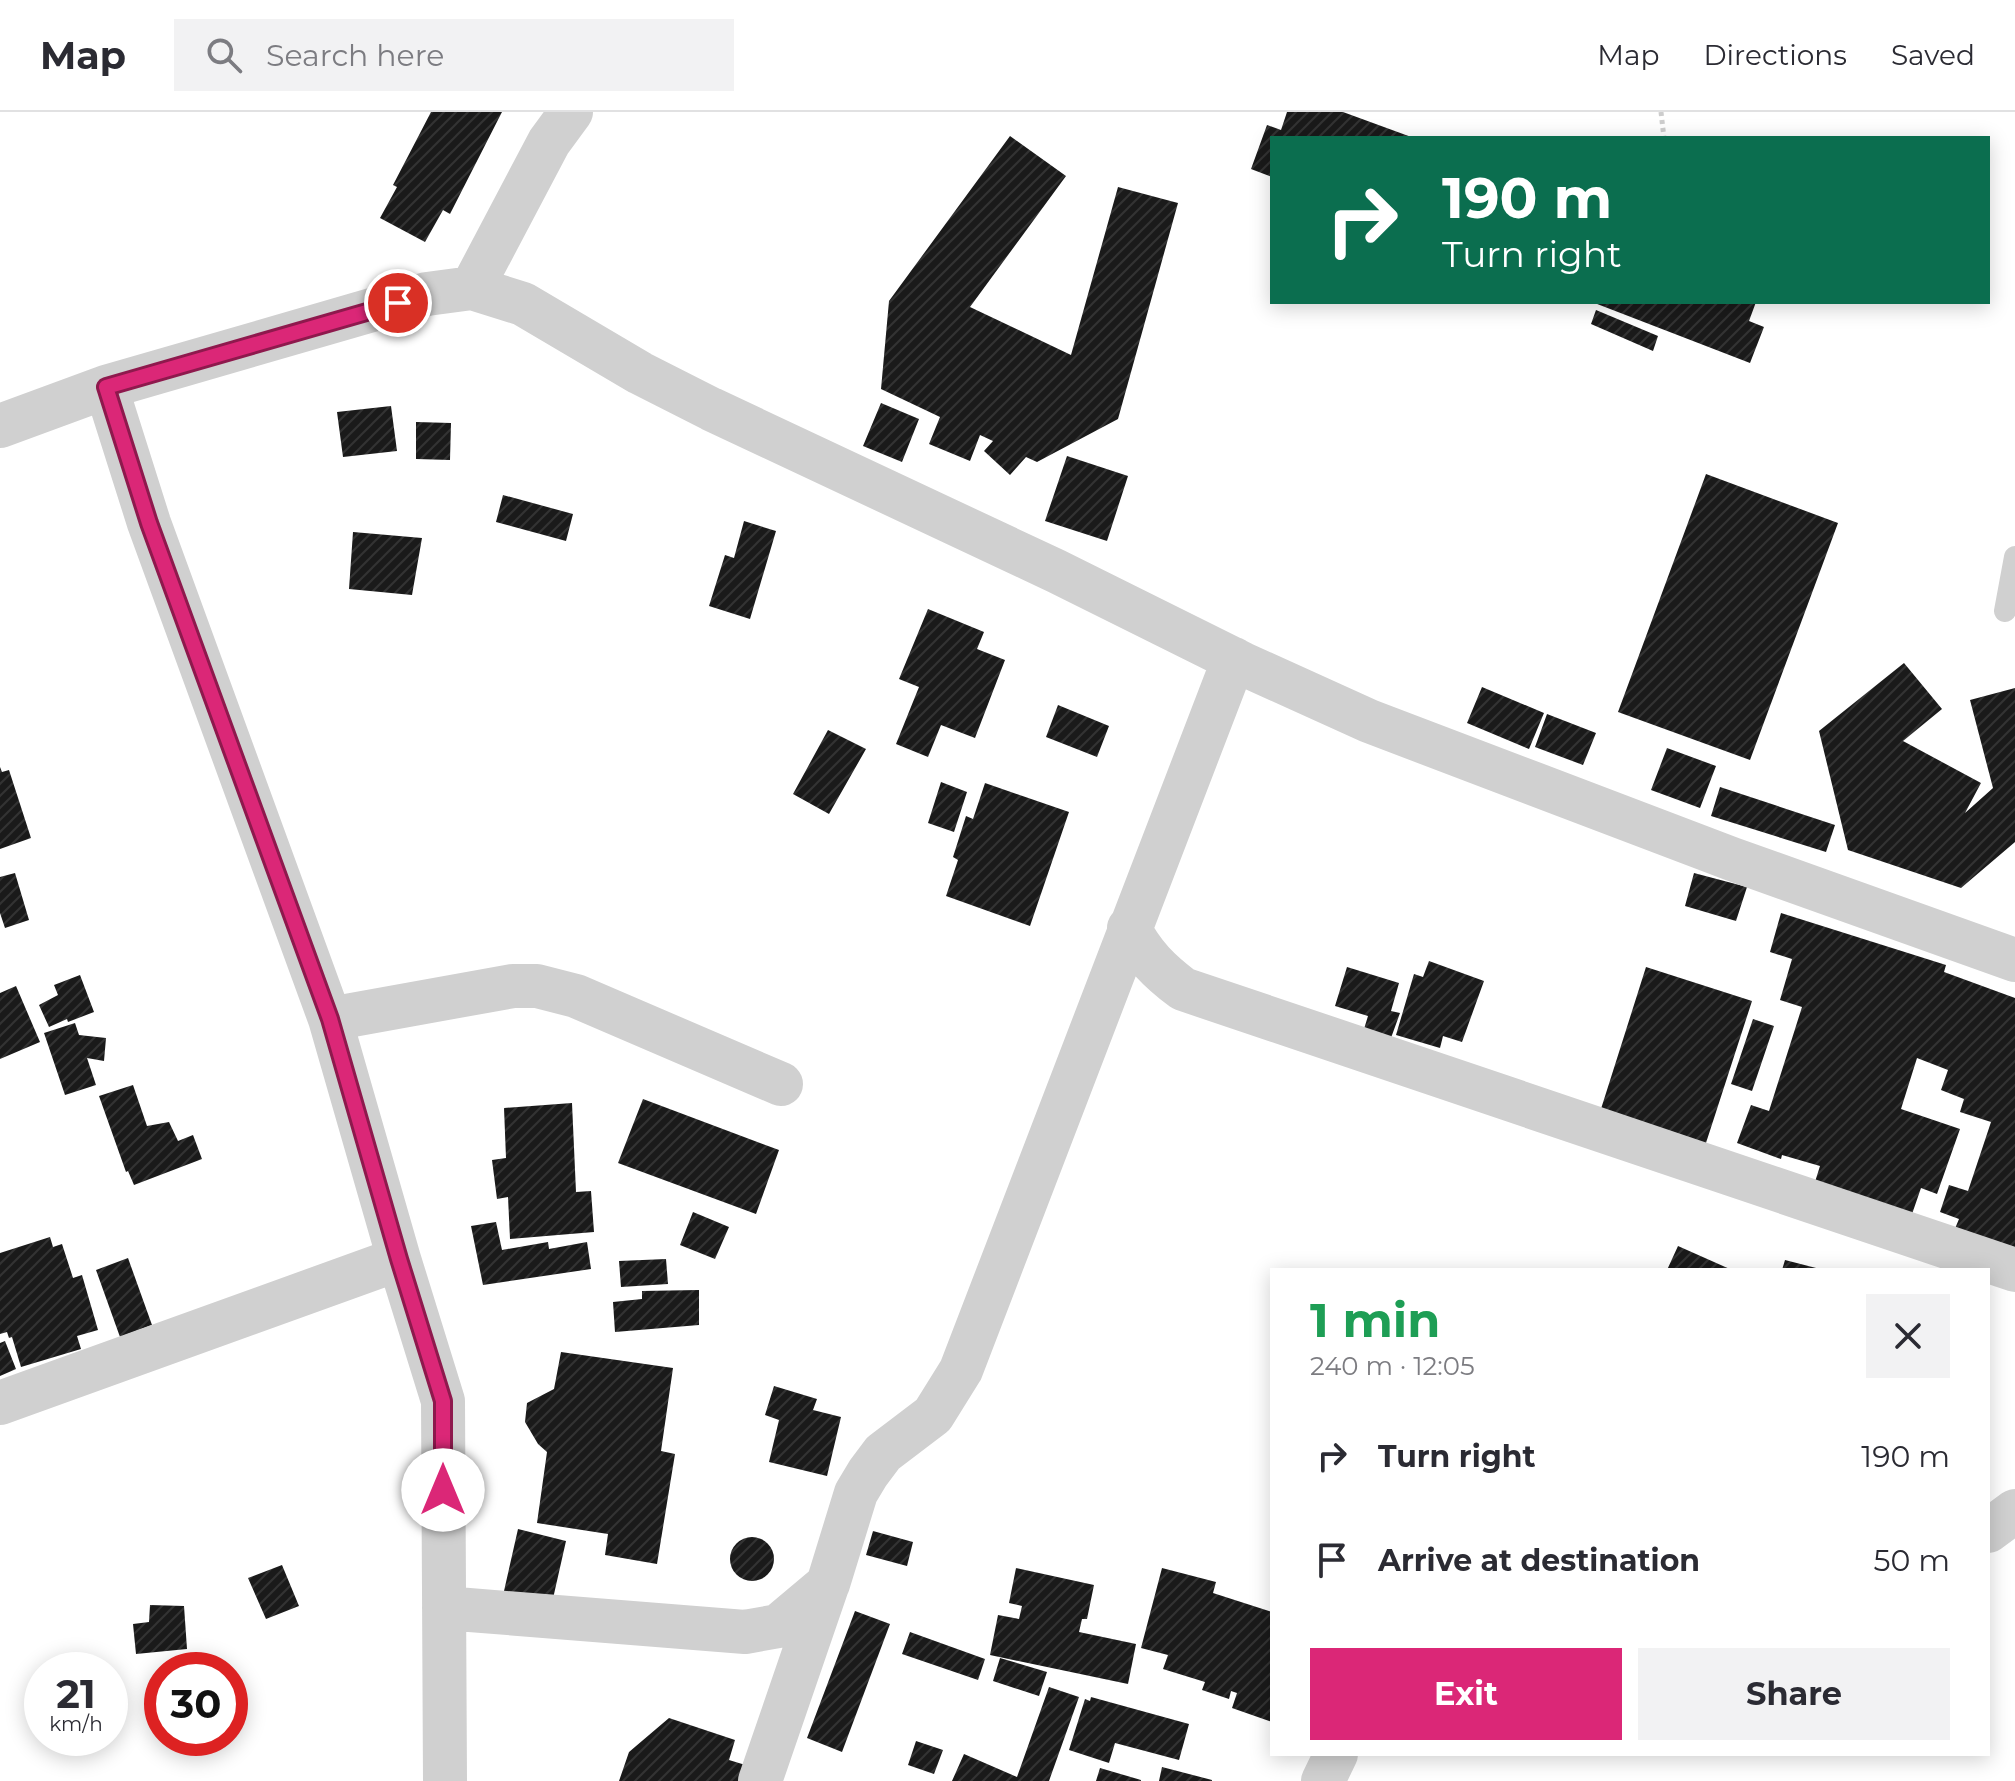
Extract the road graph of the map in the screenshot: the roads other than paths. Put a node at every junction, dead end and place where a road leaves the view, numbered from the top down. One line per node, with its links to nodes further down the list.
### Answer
1 (571, 112): 2 (street)
2 (472, 288): 3 (street); 7 (street)
3 (106, 387): 4 (street); 10 (street)
4 (0, 426)
5 (2015, 557): 6 (lane)
6 (2005, 611)
7 (1234, 659): 8 (street); 9 (street)
8 (1129, 928): 13 (street); 17 (street)
9 (2015, 960)
10 (330, 1019): 11 (street); 12 (street)
11 (781, 1084)
12 (399, 1259): 14 (street); 18 (street)
13 (2015, 1270)
14 (0, 1403)
15 (2015, 1511): 16 (street)
16 (1990, 1530)
17 (828, 1584): 18 (street); 21 (street)
18 (444, 1608): 20 (street)
19 (1335, 1756): 22 (street)
20 (445, 1781)
21 (760, 1781)
22 (1323, 1781)

